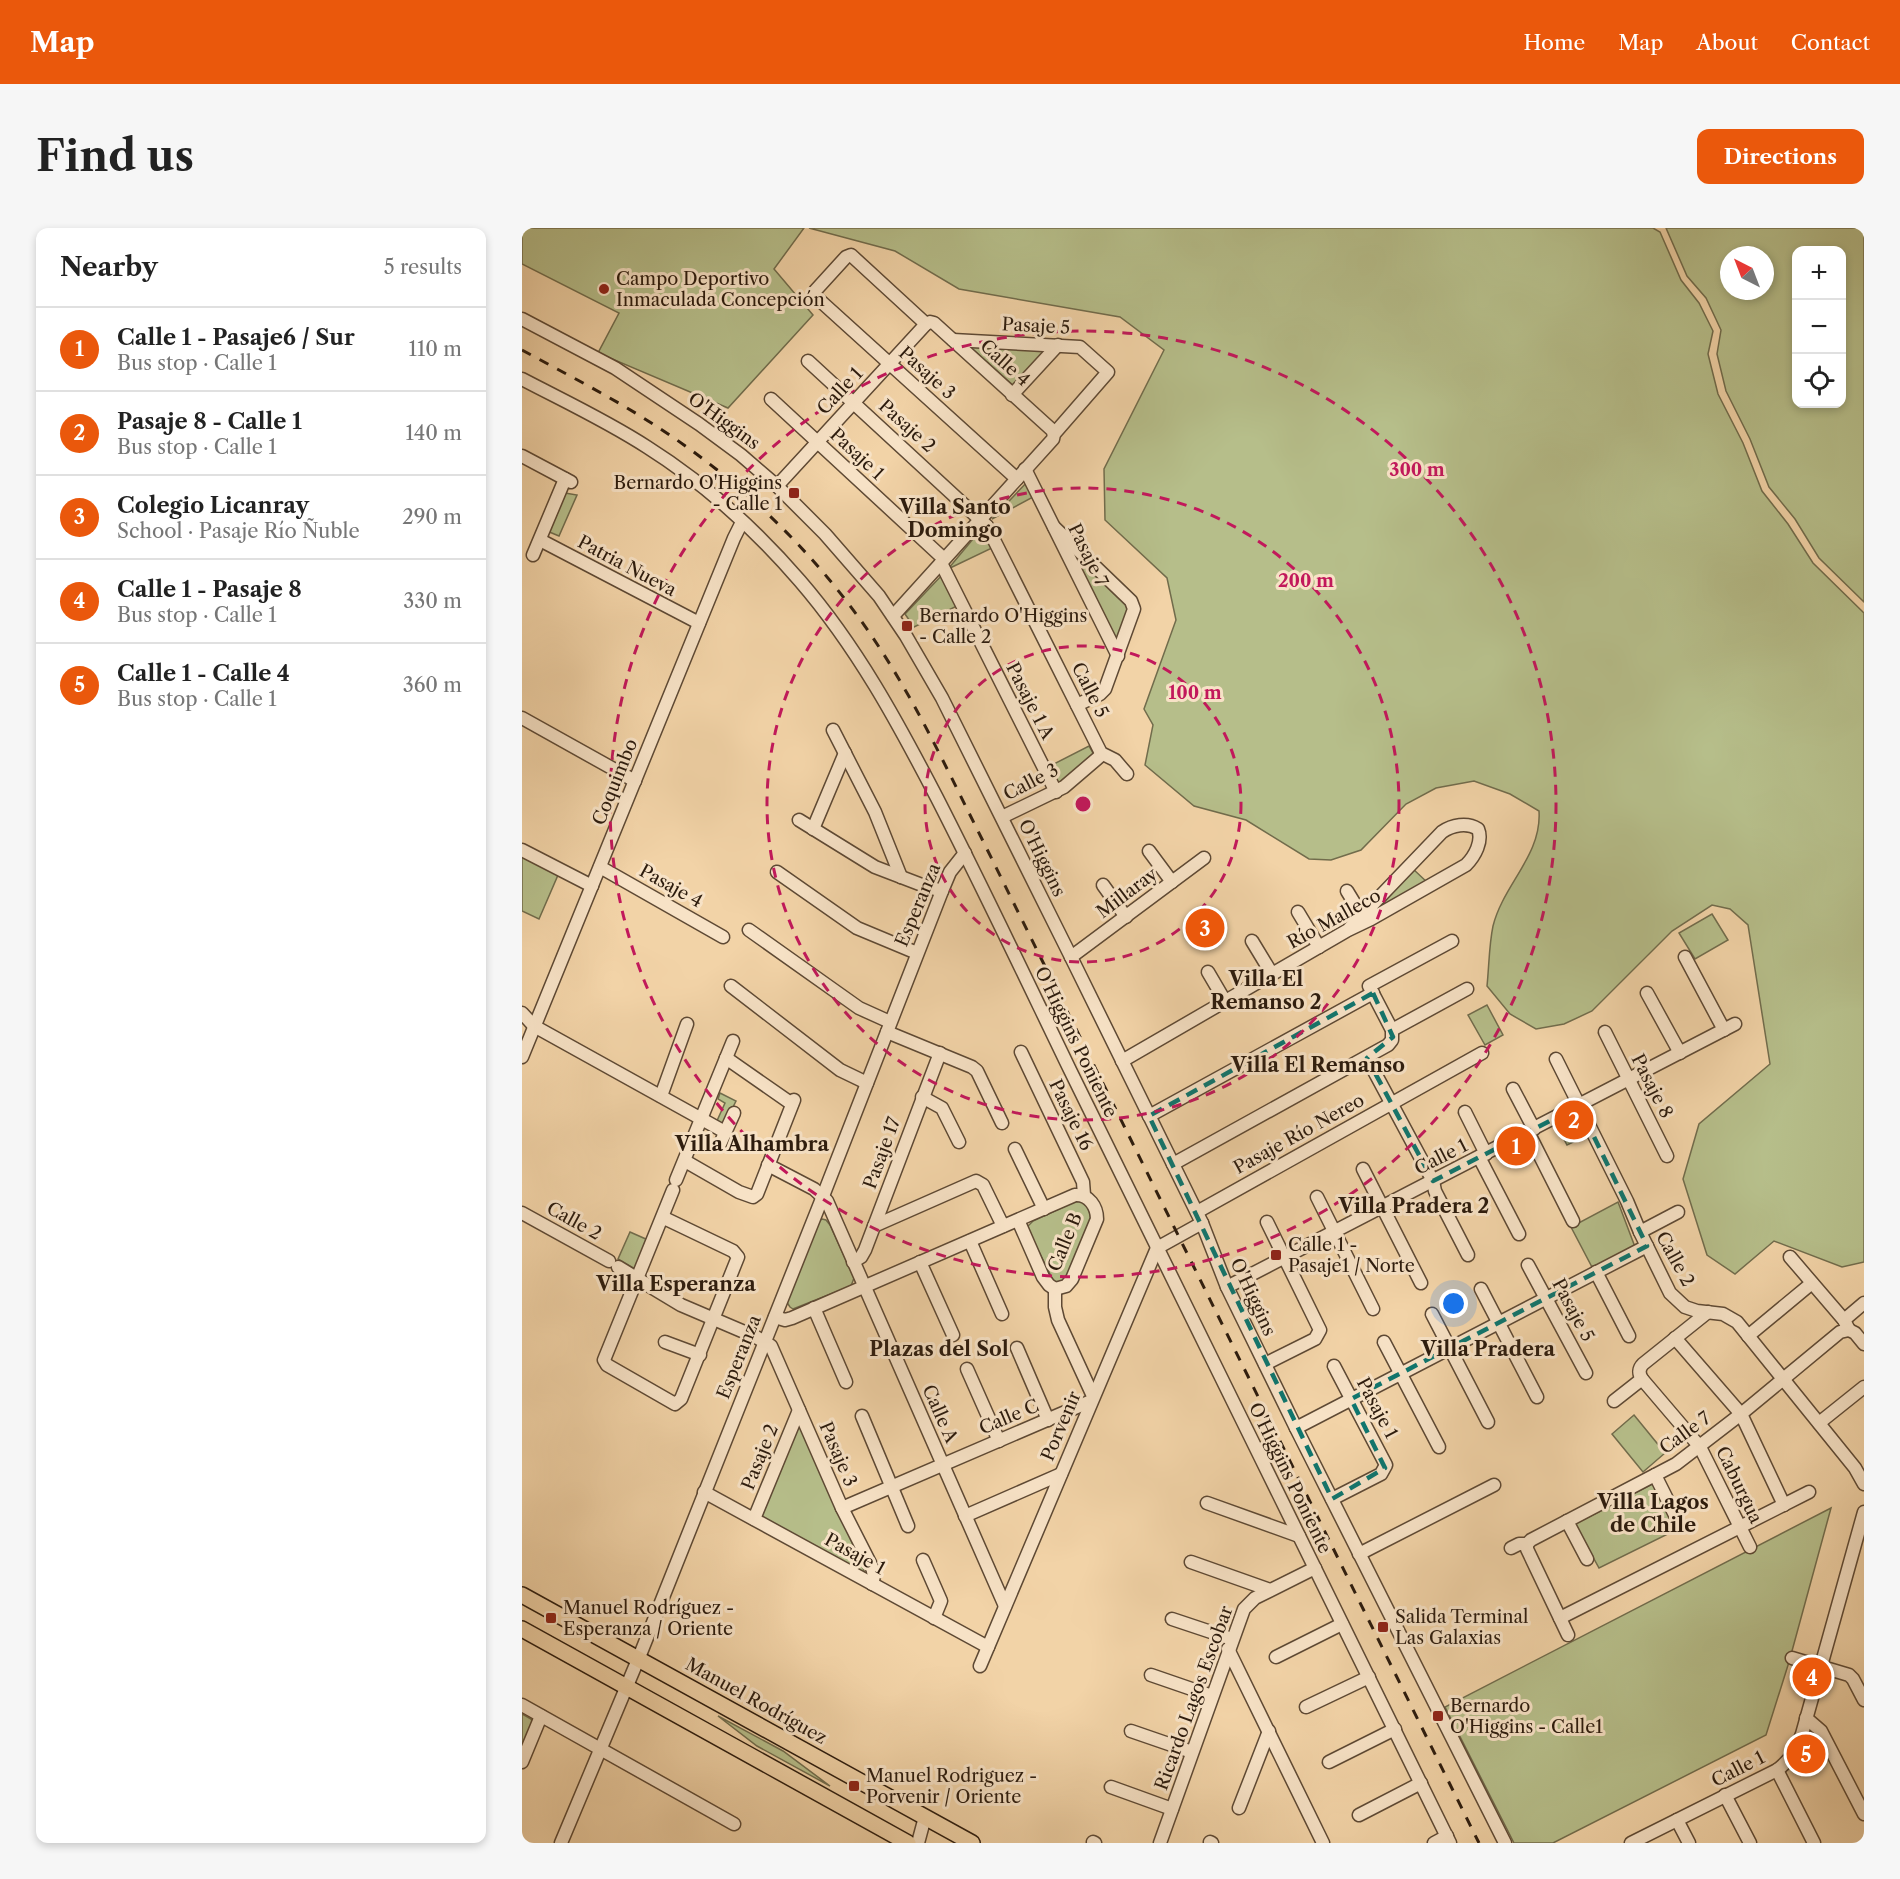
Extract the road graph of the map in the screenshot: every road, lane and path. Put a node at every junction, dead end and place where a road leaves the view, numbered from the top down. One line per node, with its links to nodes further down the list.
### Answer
1 (522, 319): 16 (street, O'Higgins)
2 (928, 323): 3 (street, Calle 4); 6 (street, Calle 1); 6 (street, Pasaje 3)
3 (952, 340): 4 (street, Pasaje 5); 8 (street, Calle 4)
4 (1058, 345): 8 (street); 11 (street, Pasaje 5)
5 (808, 361): 10 (street, Pasaje 2)
6 (890, 364): 10 (street, Calle 1); 15 (street, Pasaje 3)
7 (522, 379): 18 (street, O'Higgins Poniente)
8 (1012, 395): 11 (street, Calle 4)
9 (771, 399): 12 (street, Pasaje 1)
10 (854, 403): 12 (street, Calle 1); 17 (street, Pasaje 2)
11 (1054, 434): 14 (street)
12 (818, 442): 16 (street, Calle 1); 22 (street, Pasaje 1)
13 (522, 457): 20 (street)
14 (1026, 469): 15 (street); 19 (street, Pasaje 7)
15 (1017, 479): 17 (street)
16 (777, 486): 23 (street, O'Higgins)
17 (981, 519): 22 (street); 26 (street, Calle 5)
18 (742, 522): 24 (street, Coquimbo); 39 (street, O'Higgins Poniente)
19 (1054, 527): 25 (street, Pasaje 7); 25 (street)
20 (540, 540): 21 (street); 24 (street, Patria Nueva)
21 (533, 555)
22 (943, 561): 23 (street); 33 (street, Pasaje 1 A)
23 (893, 616): 34 (street, O'Higgins)
24 (699, 624): 32 (street, Coquimbo)
25 (1118, 656): 26 (street)
26 (1077, 705): 30 (street, Calle 5)
27 (522, 718): 32 (street)
28 (833, 730): 29 (street)
29 (845, 753): 36 (street); 43 (street)
30 (1101, 753): 31 (street, Calle 5); 33 (street, Calle 3)
31 (1126, 774)
32 (635, 781): 41 (street, Coquimbo)
33 (1056, 792): 34 (street, Calle 3)
34 (1002, 817): 59 (street, O'Higgins)
35 (799, 820): 36 (street)
36 (813, 829): 43 (street)
37 (522, 850): 46 (street)
38 (1149, 850): 44 (street)
39 (965, 854): 47 (street, Esperanza); 127 (street, O'Higgins Poniente)
40 (1204, 858): 44 (street, Millaray)
41 (600, 867): 46 (street, Coquimbo); 54 (street, Pasaje 4)
42 (777, 872): 58 (street)
43 (901, 877): 47 (street)
44 (1172, 882): 51 (street, Millaray)
45 (1103, 885): 51 (street)
46 (592, 886): 70 (street, Coquimbo)
47 (942, 891): 58 (street, Esperanza)
48 (1347, 891): 50 (street)
49 (1298, 912): 57 (street)
50 (1361, 914): 53 (street); 53 (street, Río Malleco)
51 (1126, 916): 59 (street, Millaray)
52 (749, 930): 71 (street)
53 (1348, 930): 57 (street, Río Malleco)
54 (723, 937)
55 (1252, 941): 62 (street)
56 (1452, 941): 65 (street)
57 (1319, 947): 62 (street, Río Malleco)
58 (916, 953): 71 (street, Esperanza)
59 (1071, 957): 83 (street, O'Higgins)
60 (1685, 957): 78 (street, Calle 1)
61 (1208, 972): 67 (street)
62 (1272, 974): 67 (street, Río Malleco)
63 (731, 986): 85 (street)
64 (1467, 988): 72 (street)
65 (1371, 990): 72 (street); 93 (street)
66 (1647, 993): 78 (street)
67 (1225, 1001): 83 (street, Río Malleco)
68 (522, 1013): 70 (street)
69 (687, 1024): 87 (street)
70 (534, 1026): 79 (street, Coquimbo); 87 (street)
71 (889, 1028): 76 (street); 85 (street, Esperanza)
72 (1392, 1030): 81 (street)
73 (1605, 1032): 84 (street, Pasaje 8)
74 (733, 1041): 80 (street)
75 (1021, 1052): 108 (street, Pasaje 16)
76 (940, 1053): 88 (street, Pasaje 17); 95 (street)
77 (1482, 1053): 89 (street, Pasaje Río Nereo)
78 (1680, 1053): 84 (street, Calle 1)
79 (522, 1057)
80 (726, 1058): 94 (street); 105 (street)
81 (1367, 1058): 89 (street); 104 (street)
82 (1556, 1059): 90 (street)
83 (1122, 1061): 93 (street, O'Higgins)
84 (1629, 1080): 90 (street, Calle 1); 101 (street, Pasaje 8)
85 (867, 1083): 109 (street, Esperanza)
86 (1513, 1089): 96 (street)
87 (661, 1096): 94 (street)
88 (922, 1097): 98 (street); 120 (street, Pasaje 17)
89 (1391, 1104): 107 (street); 116 (street, Pasaje Río Nereo)
90 (1579, 1106): 96 (street, Calle 1); 123 (street, Calle 2)
91 (1465, 1112): 102 (street)
92 (734, 1113): 97 (street)
93 (1149, 1116): 104 (street, O'Higgins)
94 (701, 1119): 97 (street); 103 (street)
95 (1002, 1123)
96 (1531, 1131): 102 (street, Calle 1); 118 (street)
97 (725, 1132): 99 (street)
98 (959, 1142)
99 (720, 1144)
100 (1015, 1149): 112 (street)
101 (1667, 1155)
102 (1482, 1156): 107 (street, Calle 1); 124 (street)
103 (685, 1161): 105 (street); 115 (street)
104 (1173, 1164): 116 (street, O'Higgins)
105 (768, 1165): 109 (street)
106 (1363, 1169): 111 (street)
107 (1433, 1181): 111 (street, Calle 1); 128 (street)
108 (1084, 1195): 112 (street, Calle B); 140 (street, Calle B)
109 (823, 1196): 131 (street, Calle A); 149 (street, Esperanza)
110 (1317, 1197): 122 (street)
111 (1382, 1207): 122 (street, Calle 1); 136 (street)
112 (1044, 1209): 117 (street, Calle B)
113 (1678, 1212): 123 (street)
114 (522, 1213): 135 (street, Calle 2)
115 (662, 1216): 135 (street); 150 (street)
116 (1200, 1218): 127 (street); 139 (street, O'Higgins)
117 (1018, 1220): 121 (street, Calle B); 140 (street, Calle B)
118 (1573, 1221)
119 (1267, 1222): 129 (street)
120 (874, 1226): 121 (street); 131 (street, Pasaje 17)
121 (1003, 1226): 125 (street, Calle B)
122 (1334, 1232): 129 (street, Calle 1); 145 (street)
123 (1640, 1232): 126 (street, Calle 2)
124 (1519, 1234)
125 (970, 1240): 132 (street, Calle B); 147 (street)
126 (1647, 1246): 134 (street); 146 (street, Calle 2)
127 (1156, 1248): 174 (street, Porvenir); 208 (street, O'Higgins Poniente)
128 (1468, 1255)
129 (1285, 1257): 139 (street, Calle 1); 164 (street)
130 (1790, 1257): 137 (street)
131 (853, 1262): 138 (street, Calle A)
132 (920, 1262): 138 (street, Calle B); 153 (street)
133 (1528, 1265): 142 (street, Pasaje 5)
134 (1596, 1272): 142 (street); 154 (street)
135 (637, 1279): 150 (street); 163 (street)
136 (1421, 1283)
137 (1812, 1283): 152 (street); 155 (street)
138 (864, 1287): 144 (street, Calle B); 188 (street, Calle A)
139 (1227, 1287): 164 (street, O'Higgins)
140 (1055, 1289): 174 (street)
141 (1481, 1289): 151 (street)
142 (1546, 1298): 151 (street); 167 (street, Pasaje 5)
143 (1864, 1304): 152 (street, Calle 7)
144 (814, 1308): 149 (street, Calle B); 171 (street)
145 (1373, 1309)
146 (1708, 1312): 155 (street, Calle 2); 156 (street)
147 (1002, 1314)
148 (1432, 1314): 162 (street)
149 (775, 1317): 157 (street, Esperanza)
150 (714, 1320): 157 (street); 163 (street)
151 (1499, 1323): 162 (street); 173 (street)
152 (1847, 1325): 160 (street); 170 (street, Calle 7)
153 (952, 1335)
154 (1629, 1336)
155 (1748, 1336): 170 (street, Calle 2)
156 (1675, 1338): 169 (street); 178 (street)
157 (765, 1341): 177 (street, Pasaje 3); 194 (street, Esperanza)
158 (666, 1342): 163 (street)
159 (1384, 1342): 168 (street)
160 (1864, 1344)
161 (1017, 1348): 180 (street)
162 (1450, 1348): 168 (street); 181 (street)
163 (700, 1355)
164 (1265, 1364): 183 (street, O'Higgins)
165 (1334, 1366): 175 (street, Pasaje 1)
166 (967, 1369): 184 (street)
167 (1586, 1373)
168 (1401, 1374): 175 (street); 185 (street)
169 (1642, 1378): 176 (street); 186 (street, Caburgua)
170 (1783, 1379): 178 (street, Calle 7); 182 (street, Calle 2)
171 (846, 1382)
172 (1864, 1387): 182 (street)
173 (1537, 1396)
174 (1092, 1399): 180 (street, Calle C); 189 (street, Porvenir)
175 (1352, 1399): 183 (street); 196 (street, Pasaje 1)
176 (1614, 1401)
177 (799, 1410): 199 (street, Pasaje 3); 203 (street, Pasaje 2)
178 (1741, 1414): 186 (street, Calle 7); 198 (street)
179 (862, 1416): 193 (street)
180 (1048, 1420): 184 (street, Calle C)
181 (1488, 1422)
182 (1819, 1423): 187 (street, Calle 2)
183 (1296, 1428): 196 (street, O'Higgins)
184 (999, 1441): 188 (street, Calle C)
185 (1439, 1447)
186 (1700, 1447): 190 (street, Calle 7); 206 (street, Caburgua)
187 (1859, 1464): 191 (street)
188 (942, 1465): 193 (street, Calle C); 202 (street, Calle A)
189 (1060, 1474): 202 (street); 220 (street, Porvenir)
190 (1655, 1475): 201 (street); 204 (street, Calle 7)
191 (1864, 1484)
192 (1494, 1485): 212 (street)
193 (891, 1487): 199 (street, Calle C); 205 (street)
194 (704, 1492): 203 (street, Pasaje 1); 231 (street, Esperanza)
195 (1809, 1492): 198 (street)
196 (1332, 1499): 212 (street, O'Higgins)
197 (1207, 1503): 208 (street)
198 (1784, 1504): 206 (street)
199 (842, 1508): 217 (street, Pasaje 3)
200 (1864, 1512): 207 (street, Calle 1)
201 (1675, 1515)
202 (965, 1516): 220 (street, Calle A)
203 (754, 1519): 217 (street, Pasaje 1)
204 (1567, 1521): 209 (street, Calle 7); 213 (street)
205 (908, 1526)
206 (1740, 1527): 210 (street, Caburgua); 222 (street)
207 (1861, 1535): 233 (street, Calle 1)
208 (1299, 1536): 216 (street, O'Higgins Poniente)
209 (1527, 1544): 211 (street, Calle 7); 222 (street)
210 (1750, 1547)
211 (1511, 1548)
212 (1359, 1554): 269 (street, O'Higgins)
213 (1587, 1559)
214 (923, 1560): 221 (street)
215 (1191, 1562): 218 (street)
216 (1315, 1568): 218 (street, Ricardo Lagos Escobar); 224 (street, O'Higgins Poniente)
217 (872, 1584): 221 (street, Pasaje 1)
218 (1270, 1590): 227 (street, Ricardo Lagos Escobar)
219 (522, 1595): 231 (main road, Manuel Rodríguez)
220 (1005, 1606): 228 (street, Porvenir)
221 (934, 1618): 228 (street, Pasaje 1)
222 (1560, 1618): 226 (street)
223 (1172, 1619): 227 (street)
224 (1342, 1624): 229 (street); 235 (street, O'Higgins Poniente)
225 (522, 1629): 236 (main road)
226 (1568, 1635)
227 (1230, 1644): 237 (street, Ricardo Lagos Escobar); 245 (street)
228 (988, 1647): 232 (street, Porvenir)
229 (1276, 1657)
230 (1792, 1658): 233 (street)
231 (638, 1659): 236 (street, Esperanza); 258 (main road, Manuel Rodríguez)
232 (980, 1666)
233 (1821, 1667): 238 (street); 242 (street, Calle 1)
234 (1151, 1675): 237 (street)
235 (1369, 1677): 240 (street); 243 (street, O'Higgins Poniente)
236 (626, 1687): 246 (street, Esperanza); 263 (main road)
237 (1212, 1696): 247 (street, Ricardo Lagos Escobar)
238 (1864, 1700)
239 (522, 1705): 241 (street)
240 (1306, 1707)
241 (541, 1716): 246 (street); 248 (street)
242 (1806, 1718): 250 (street, Calle 1); 256 (street)
243 (1395, 1729): 249 (street); 251 (street, O'Higgins Poniente)
244 (1131, 1731): 247 (street)
245 (1269, 1731): 254 (street); 267 (street)
246 (600, 1749): 260 (street); 262 (street, Esperanza)
247 (1192, 1752): 255 (street, Ricardo Lagos Escobar)
248 (522, 1762)
249 (1329, 1762)
250 (1777, 1770): 253 (street, Calle 1); 273 (street)
251 (1421, 1783): 257 (street); 261 (street, O'Higgins Poniente)
252 (1111, 1787): 255 (street)
253 (1725, 1795): 259 (street, Calle 1); 272 (street)
254 (1239, 1808)
255 (1172, 1809): 266 (street, Ricardo Lagos Escobar)
256 (1864, 1814)
257 (1359, 1815)
258 (925, 1817): 264 (street); 265 (main road, Manuel Rodríguez)
259 (1677, 1820): 270 (street, Calle 1); 271 (street)
260 (734, 1824)
261 (1449, 1840): 268 (street)
262 (561, 1843)
263 (908, 1843)
264 (918, 1843)
265 (972, 1843)
266 (1160, 1843)
267 (1323, 1843)
268 (1434, 1843)
269 (1505, 1843)
270 (1630, 1843)
271 (1689, 1843)
272 (1750, 1843)
273 (1814, 1843)

